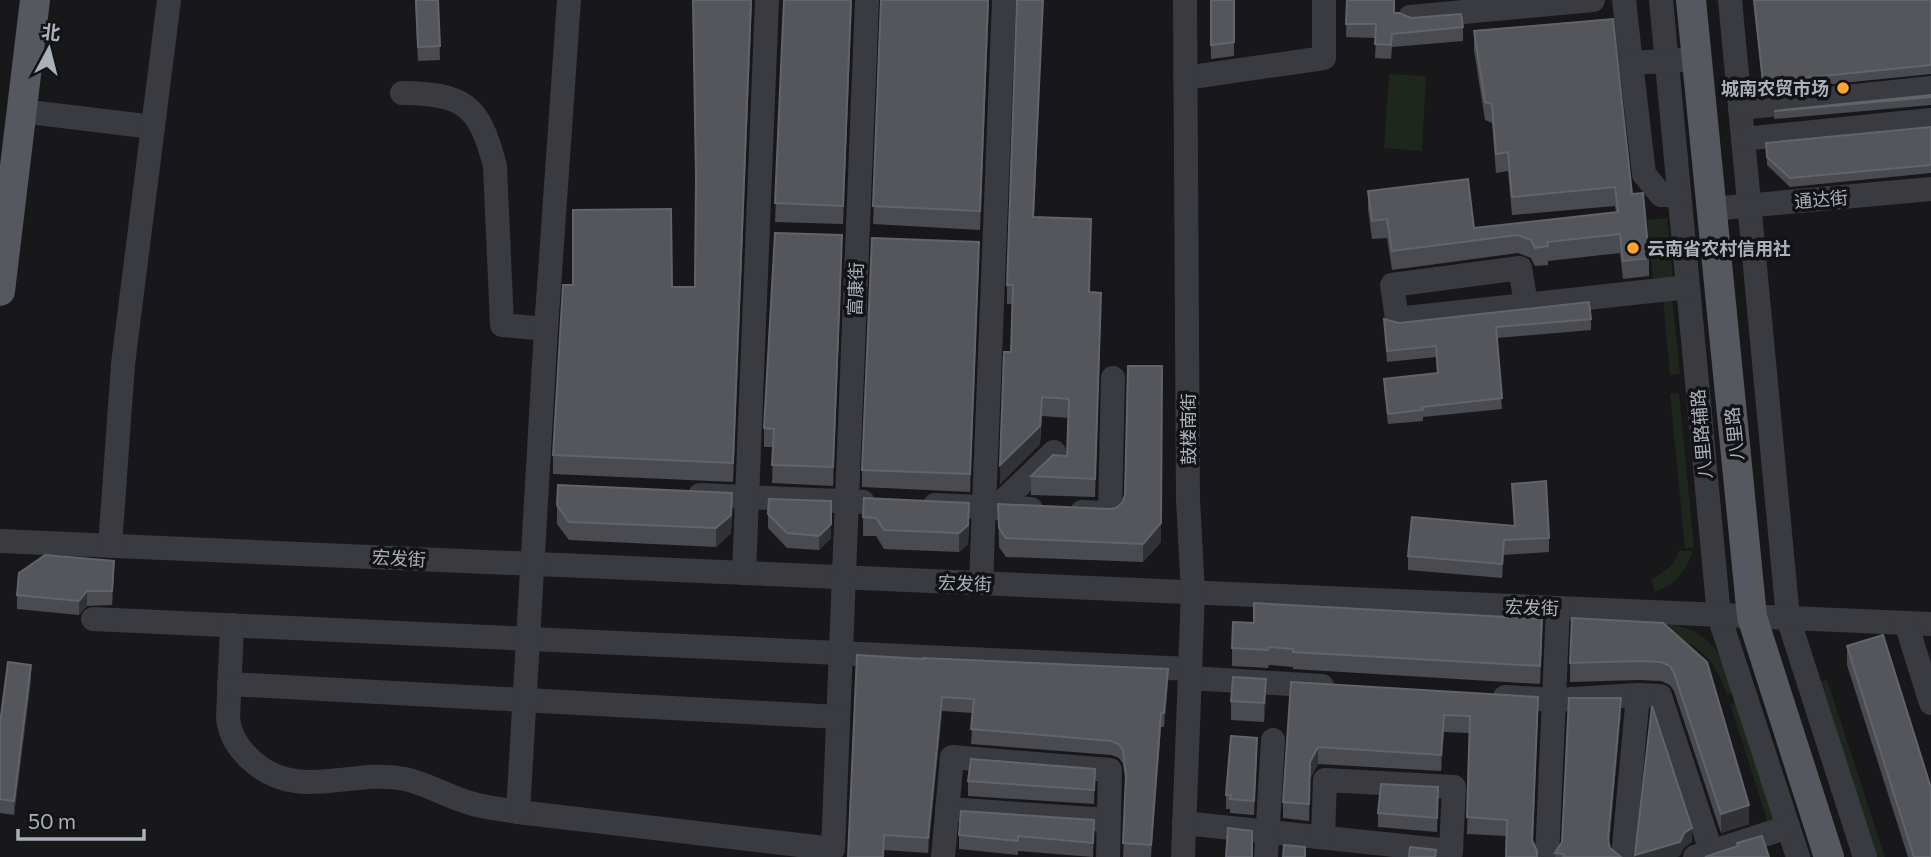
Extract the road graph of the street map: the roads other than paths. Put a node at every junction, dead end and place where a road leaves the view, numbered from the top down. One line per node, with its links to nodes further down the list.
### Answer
1 (34, 0): 22 (main road)
2 (169, 0): 24 (street)
3 (569, 0): 42 (street)
4 (767, 0): 30 (street)
5 (867, 0): 33 (street, 富康街)
6 (1004, 0): 37 (street)
7 (1185, 0): 18 (street, 鼓楼南街)
8 (1324, 0): 18 (street)
9 (1593, 0): 14 (street)
10 (1624, 0): 17 (street)
11 (1661, 0): 16 (street, 八里路辅路)
12 (1691, 0): 15 (main road, 八里路)
13 (1730, 0): 21 (street)
14 (1410, 17)
15 (1696, 59): 16 (street); 29 (main road, 八里路)
16 (1667, 61): 17 (street); 27 (street, 八里路辅路)
17 (1631, 63): 27 (street)
18 (1185, 78): 59 (street, 鼓楼南街)
19 (1931, 88): 21 (street)
20 (402, 93): 42 (street)
21 (1740, 108): 25 (street)
22 (21, 111): 24 (street); 40 (main road)
23 (1931, 120): 25 (street)
24 (153, 127): 54 (street)
25 (1743, 139): 28 (street)
26 (1931, 189): 28 (street, 通达街)
27 (1679, 195): 38 (street, 八里路辅路)
28 (1749, 205): 29 (street, 通达街); 63 (street)
29 (1711, 209): 35 (main road, 八里路)
30 (758, 236): 31 (street); 48 (street)
31 (783, 237)
32 (832, 239): 33 (street)
33 (857, 240): 34 (street); 49 (street, 富康街)
34 (885, 241)
35 (1714, 242): 38 (street); 62 (main road, 八里路)
36 (967, 244): 37 (street)
37 (994, 245): 52 (street)
38 (1684, 245): 39 (street, 八里路辅路)
39 (1688, 287): 41 (street); 61 (street, 八里路辅路)
40 (0, 291)
41 (1525, 304): 41 (street)
42 (546, 329): 45 (street)
43 (1112, 378): 52 (street)
44 (1054, 452): 52 (street)
45 (537, 488): 46 (street); 55 (street)
46 (563, 490)
47 (681, 494): 48 (street)
48 (747, 497): 49 (street); 56 (street)
49 (847, 501): 50 (street); 57 (street, 富康街)
50 (888, 503)
51 (915, 504): 52 (street)
52 (990, 507): 58 (street)
53 (0, 541): 54 (street, 宏发街)
54 (110, 546): 55 (street, 宏发街)
55 (532, 564): 56 (street, 宏发街); 68 (street)
56 (744, 573): 57 (street, 宏发街)
57 (844, 578): 58 (street, 宏发街); 69 (street, 富康街)
58 (981, 583): 59 (street, 宏发街)
59 (1193, 593): 60 (street, 宏发街); 70 (street, 鼓楼南街)
60 (1558, 608): 61 (street, 宏发街); 76 (street)
61 (1718, 615): 62 (street, 宏发街); 84 (street, 八里路辅路)
62 (1752, 617): 63 (street, 宏发街); 96 (main road, 八里路)
63 (1788, 618): 65 (street, 宏发街); 97 (street)
64 (93, 619): 67 (street)
65 (1906, 623): 66 (street, 宏发街); 77 (street)
66 (1931, 624)
67 (232, 625): 68 (street); 71 (street)
68 (528, 639): 69 (street); 75 (street)
69 (841, 653): 70 (street); 78 (street, 富康街)
70 (1190, 674): 72 (street); 83 (street, 鼓楼南街)
71 (229, 684): 75 (street); 81 (street)
72 (1339, 687)
73 (1638, 695): 76 (street); 88 (street); 94 (street)
74 (1487, 696): 76 (street)
75 (524, 700): 78 (street); 81 (street)
76 (1555, 700): 93 (street)
77 (1931, 704)
78 (838, 717): 81 (street, 富康街)
79 (1273, 740): 85 (street)
80 (947, 809): 82 (street); 82 (street); 89 (street)
81 (517, 812)
82 (1108, 820): 90 (street)
83 (1184, 823): 85 (street); 91 (street, 鼓楼南街)
84 (1788, 827): 88 (street); 95 (street, 八里路辅路)
85 (1268, 832): 86 (street); 92 (street)
86 (1323, 837): 87 (street); 87 (street)
87 (1450, 854)
88 (1706, 855)
89 (943, 857)
90 (1108, 857)
91 (1183, 857)
92 (1266, 857)
93 (1547, 857)
94 (1623, 857)
95 (1798, 857)
96 (1829, 857)
97 (1865, 857)

